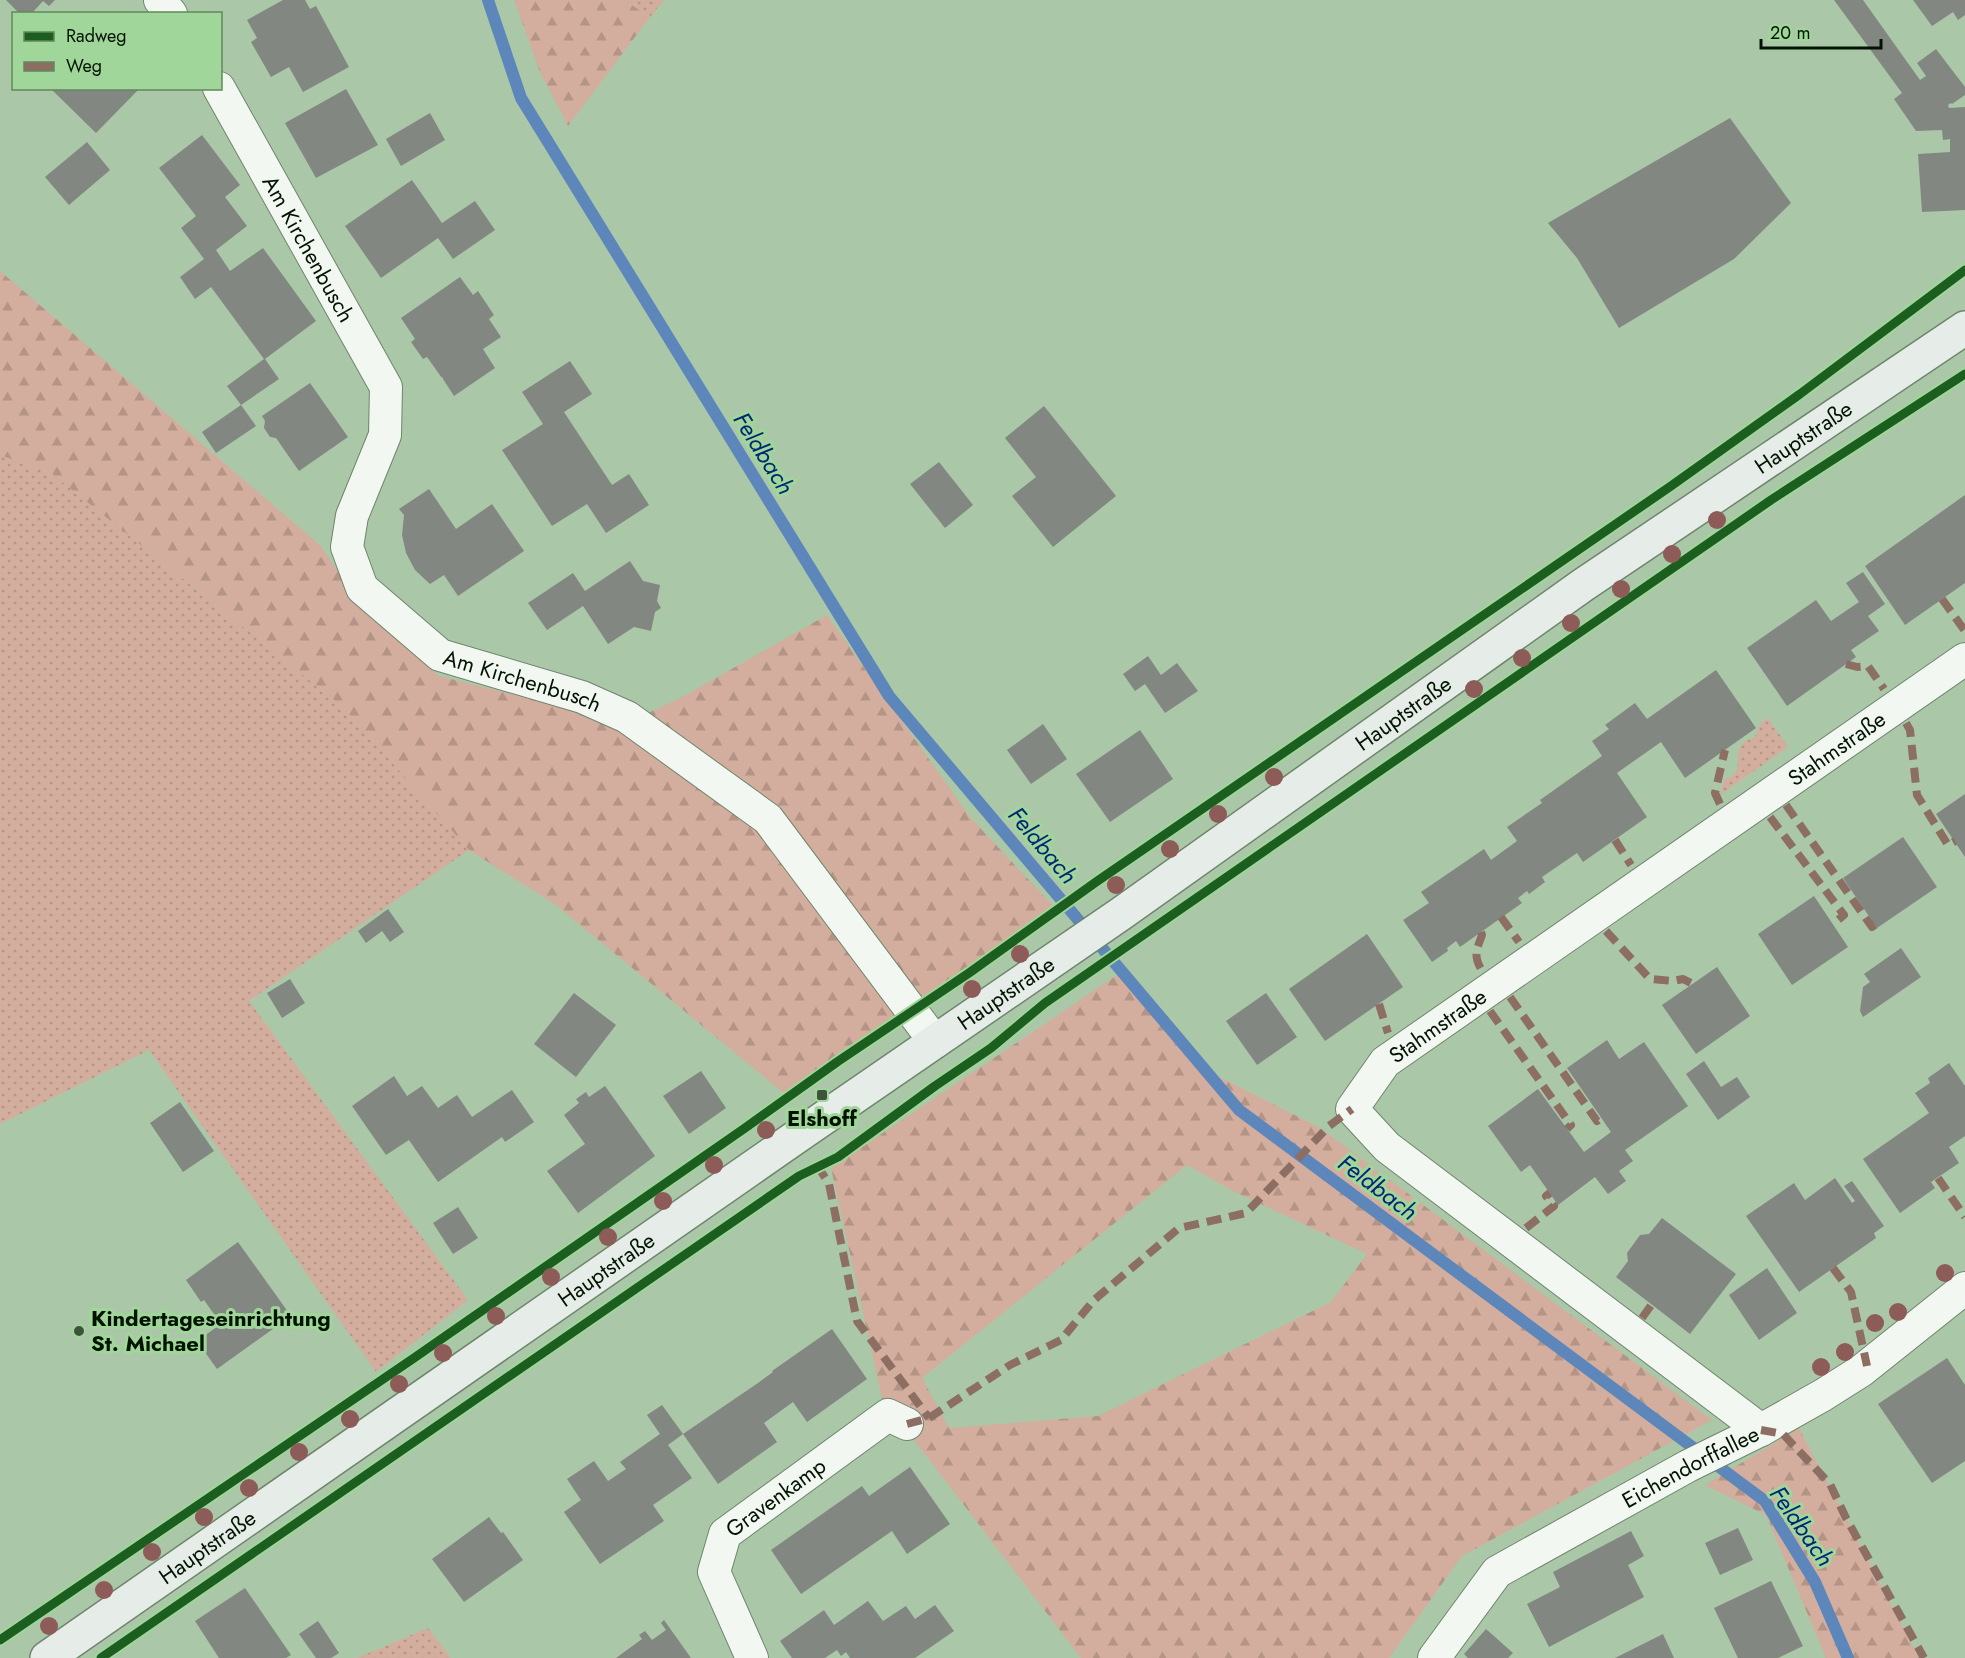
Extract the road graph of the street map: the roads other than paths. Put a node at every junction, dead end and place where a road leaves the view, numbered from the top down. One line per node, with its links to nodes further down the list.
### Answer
1 (160, 0): 2 (street)
2 (169, 12)
3 (220, 90): 6 (street, Am Kirchenbusch)
4 (1965, 328): 6 (main road, Hauptstraße)
5 (1965, 659): 9 (street, Stahmstraße)
6 (935, 1042): 10 (main road, Hauptstraße)
7 (1965, 1288): 9 (street, Eichendorffallee)
8 (907, 1424): 11 (street, Gravenkamp)
9 (1761, 1430): 12 (street, Eichendorffallee)
10 (47, 1658)
11 (752, 1658)
12 (1434, 1658)

